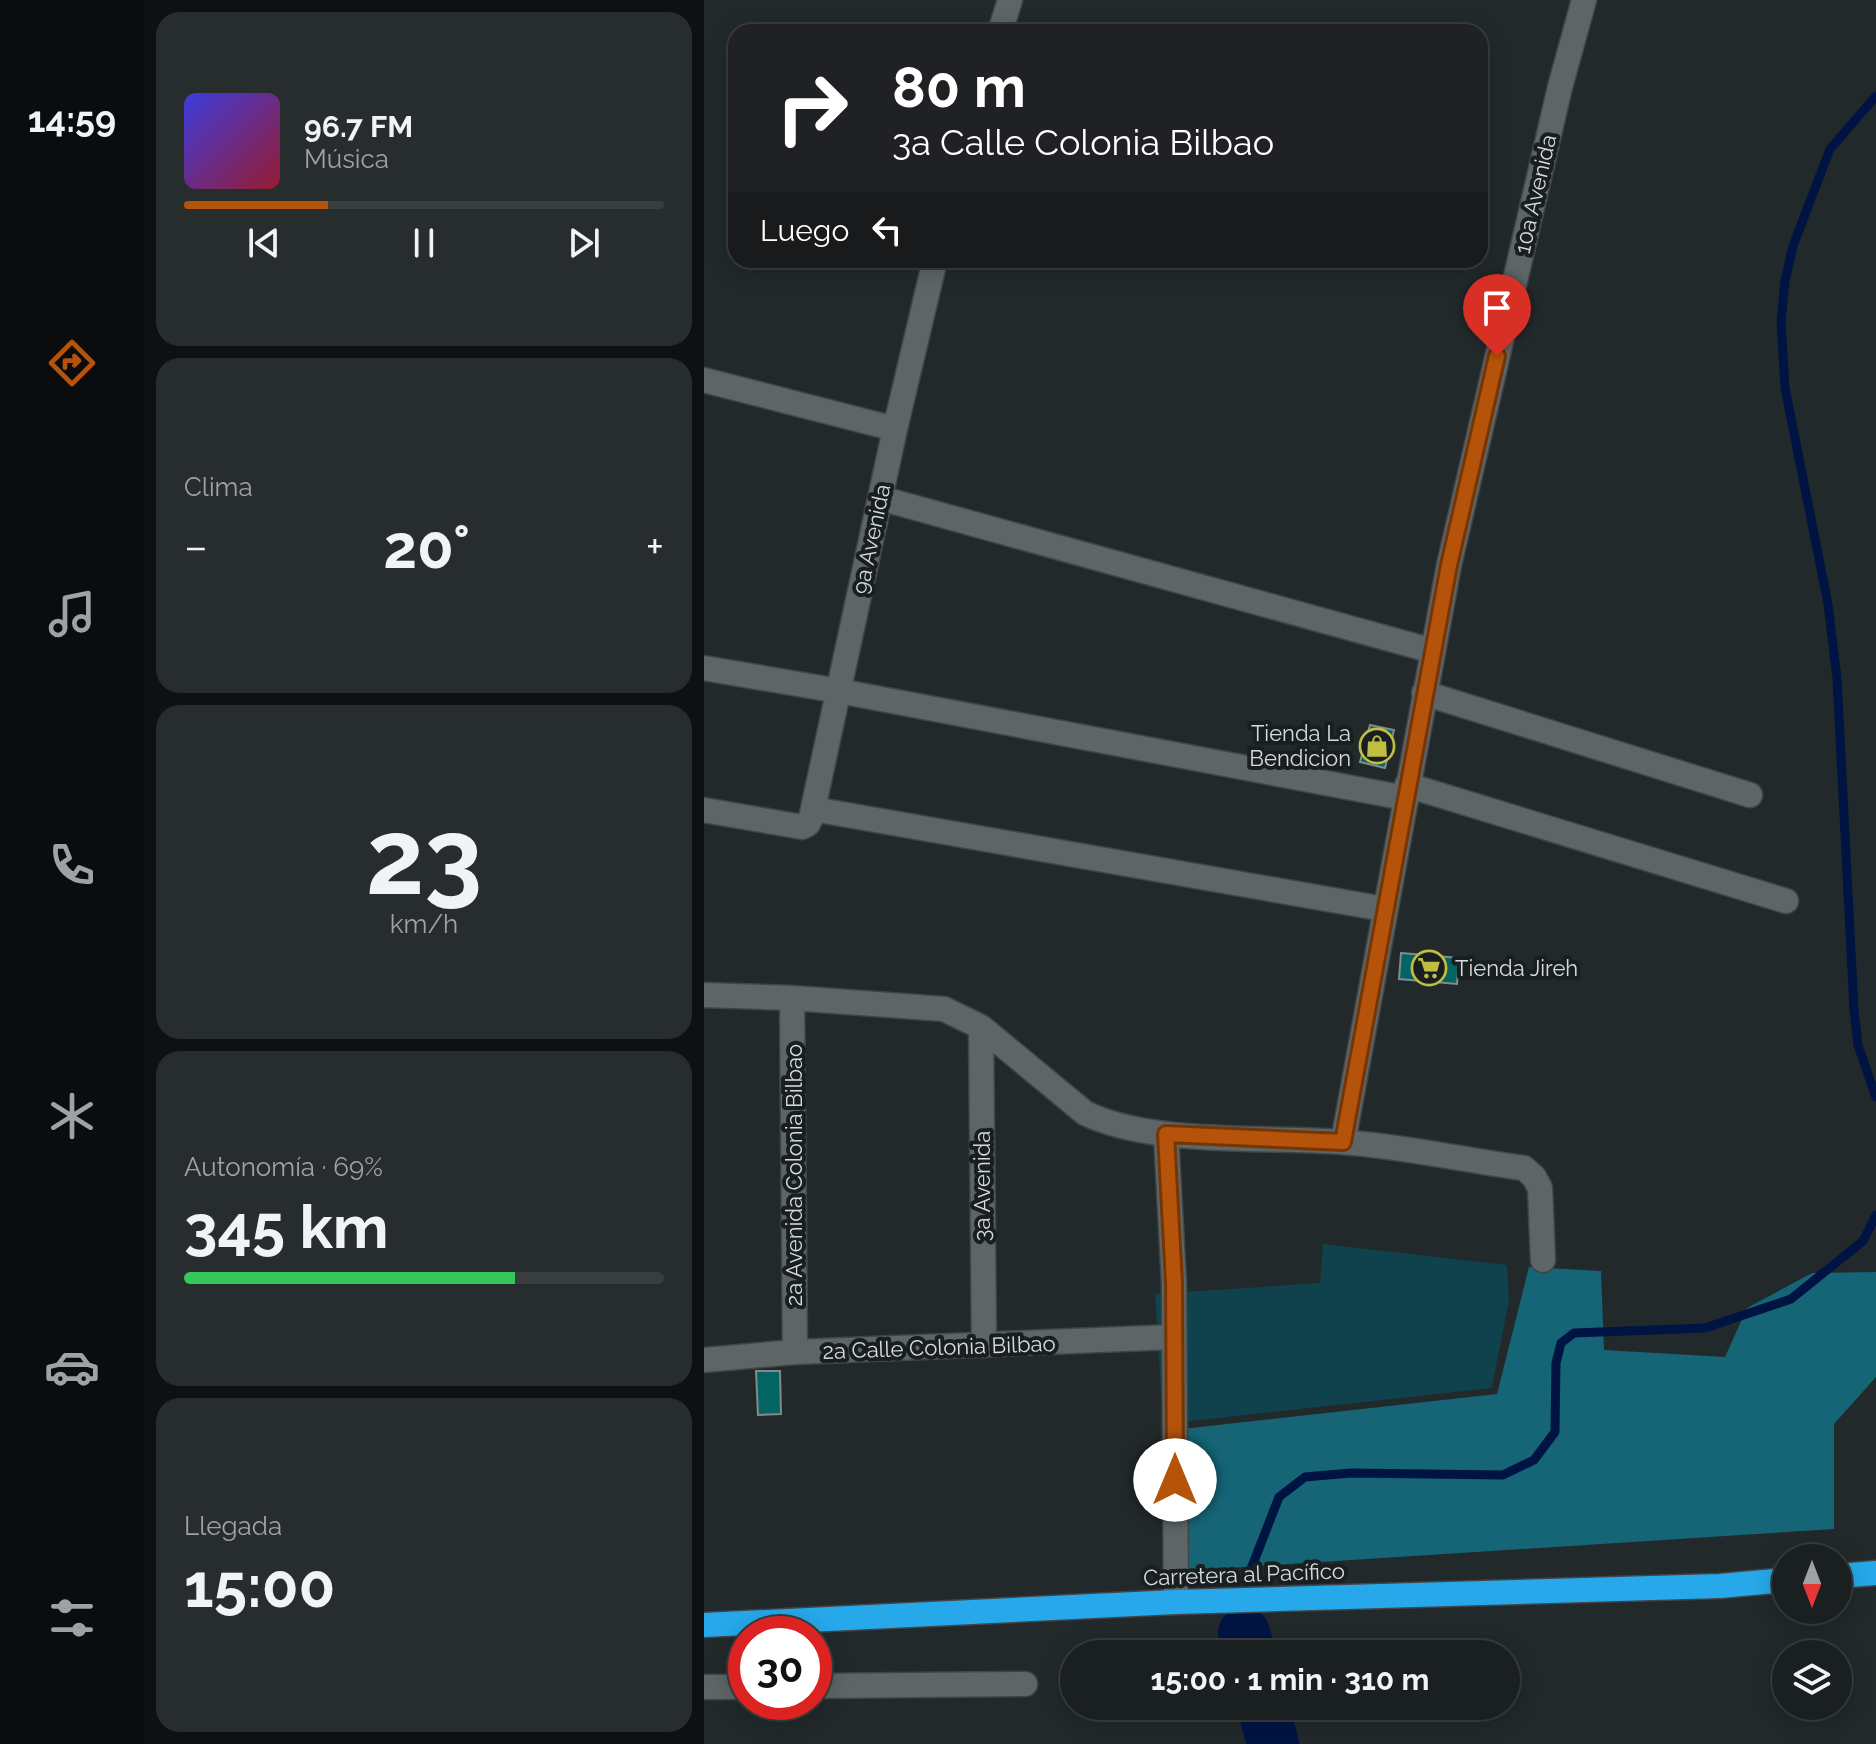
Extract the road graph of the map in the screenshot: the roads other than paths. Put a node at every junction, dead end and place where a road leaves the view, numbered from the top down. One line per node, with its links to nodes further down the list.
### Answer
1 (1010, 0): 3 (street)
2 (1584, 0): 8 (street, 10a Avenida)
3 (1002, 24)
4 (933, 268): 6 (street, 9a Avenida)
5 (704, 380): 6 (street)
6 (895, 429): 7 (street, 9a Avenida)
7 (880, 498): 8 (street); 10 (street, 9a Avenida)
8 (1433, 651): 11 (street, 10a Avenida)
9 (704, 668): 10 (street)
10 (839, 691): 12 (street); 15 (street, 9a Avenida)
11 (1424, 693): 12 (street, 10a Avenida); 13 (street)
12 (1406, 792): 16 (street); 17 (street, 10a Avenida)
13 (1750, 795)
14 (704, 810): 15 (street)
15 (812, 814): 17 (street)
16 (1786, 901)
17 (1384, 909): 22 (street, 10a Avenida)
18 (704, 995): 19 (street)
19 (792, 998): 20 (street); 26 (street, 2a Avenida Colonia Bilbao)
20 (981, 1027): 21 (street); 25 (street, 3a Avenida)
21 (1166, 1134): 22 (street); 24 (street)
22 (1343, 1142): 23 (street)
23 (1543, 1260)
24 (1174, 1337): 25 (street, 2a Calle Colonia Bilbao); 31 (street)
25 (984, 1345): 26 (street, 2a Calle Colonia Bilbao)
26 (795, 1352): 27 (street, 2a Calle Colonia Bilbao)
27 (704, 1360)
28 (1876, 1573): 29 (highway)
29 (1852, 1575)
30 (1772, 1581): 31 (highway, Carretera al Pacífico)
31 (1176, 1602): 32 (highway, Carretera al Pacífico)
32 (704, 1625)
33 (1025, 1684): 34 (street)
34 (832, 1686)
35 (704, 1687): 36 (street)
36 (728, 1687)

